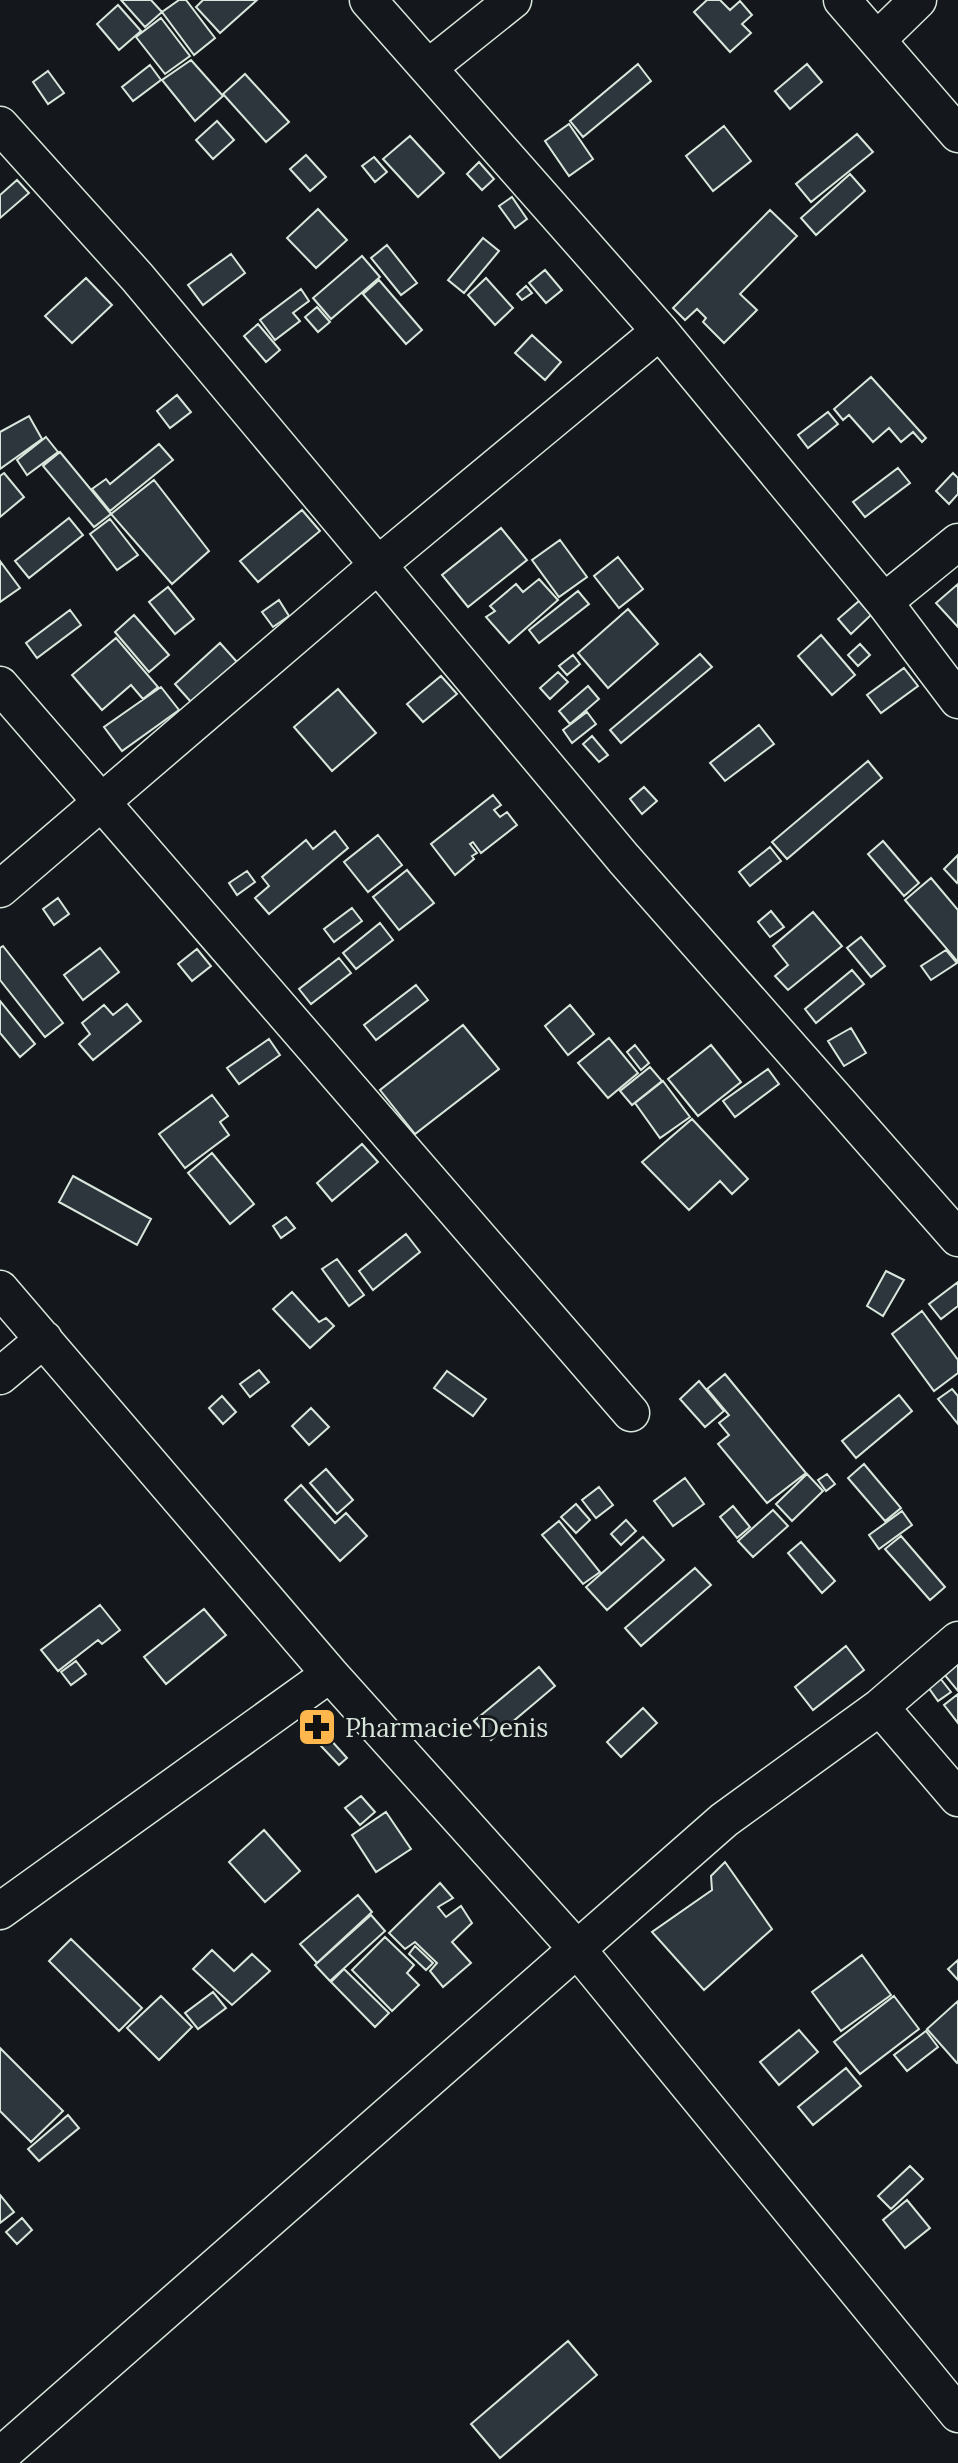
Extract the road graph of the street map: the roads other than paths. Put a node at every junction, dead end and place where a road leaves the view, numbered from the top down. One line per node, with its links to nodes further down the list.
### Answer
1 (368, 0): 6 (street)
2 (513, 0): 6 (street)
3 (842, 0): 5 (street)
4 (918, 0): 5 (street)
5 (877, 40): 8 (street)
6 (428, 68): 9 (street)
7 (0, 125): 11 (street)
8 (958, 134)
9 (660, 331): 11 (street); 12 (street)
10 (958, 542): 12 (street)
11 (379, 564): 15 (street); 17 (street)
12 (884, 602): 14 (street)
13 (0, 685): 15 (street)
14 (958, 700)
15 (102, 800): 16 (street); 21 (street)
16 (0, 889)
17 (958, 1238)
18 (0, 1289): 19 (street)
19 (44, 1339): 20 (street); 23 (street)
20 (0, 1376)
21 (631, 1413)
22 (958, 1640): 24 (street)
23 (330, 1674): 26 (street); 27 (street)
24 (880, 1707): 25 (street); 27 (street)
25 (958, 1798)
26 (0, 1911)
27 (577, 1949): 28 (street); 29 (street)
28 (958, 2414)
29 (0, 2456)

